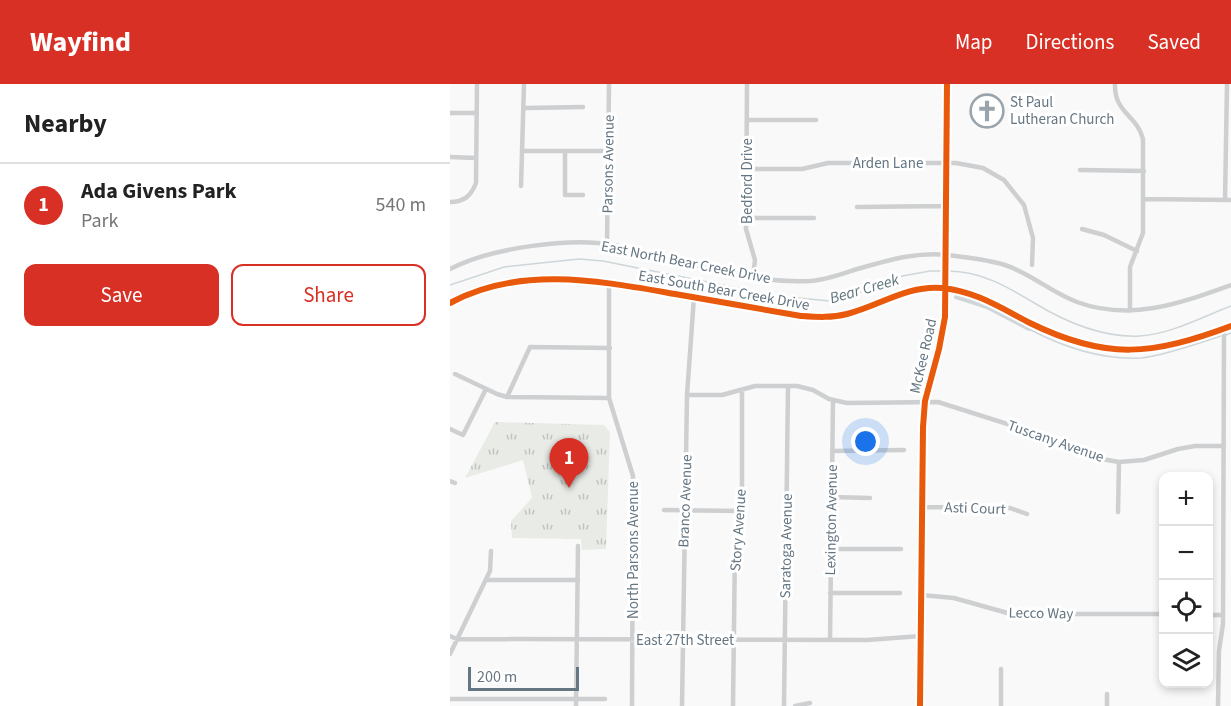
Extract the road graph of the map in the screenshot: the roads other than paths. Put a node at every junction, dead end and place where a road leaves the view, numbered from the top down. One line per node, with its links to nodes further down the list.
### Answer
1 (477, 84): 11 (street)
2 (524, 84): 9 (street)
3 (609, 84): 16 (street, Parsons Avenue)
4 (747, 84): 12 (street, Bedford Drive)
5 (947, 84): 19 (street, McKee Road)
6 (1114, 84): 22 (street)
7 (1227, 84): 26 (street)
8 (583, 107): 9 (street)
9 (524, 108): 14 (street)
10 (450, 113): 11 (street)
11 (477, 113): 18 (street)
12 (747, 120): 13 (street); 20 (street, Bedford Drive)
13 (816, 120)
14 (522, 151): 15 (street); 23 (street)
15 (565, 151): 16 (street); 24 (street)
16 (608, 151): 33 (street, Parsons Avenue)
17 (450, 157): 18 (street)
18 (476, 158): 27 (street)
19 (946, 162): 20 (street, Arden Lane); 28 (street, McKee Road); 36 (street, Arden Lane)
20 (747, 169): 30 (street, Bedford Drive)
21 (1080, 170): 22 (street)
22 (1144, 171): 25 (street)
23 (521, 186)
24 (583, 195)
25 (1143, 199): 26 (street); 34 (street)
26 (1228, 200)
27 (450, 202)
28 (945, 206): 29 (street); 35 (street, McKee Road)
29 (857, 207)
30 (746, 218): 31 (street); 38 (street, Bedford Drive)
31 (814, 219)
32 (1082, 229): 34 (street)
33 (607, 244): 37 (street, East North Bear Creek Drive); 38 (street, East North Bear Creek Drive)
34 (1137, 251): 44 (street)
35 (945, 257): 38 (street, East North Bear Creek Drive); 41 (street, McKee Road); 44 (street, East North Bear Creek Drive)
36 (1032, 265)
37 (450, 268)
38 (753, 276)
39 (609, 282): 42 (street, East South Bear Creek Drive); 43 (street, East South Bear Creek Drive); 47 (street)
40 (1231, 285): 44 (street, East North Bear Creek Drive)
41 (945, 288): 42 (street, East South Bear Creek Drive); 46 (street, East South Bear Creek Drive); 56 (street, McKee Road)
42 (694, 297): 52 (street, Branco Avenue)
43 (450, 303)
44 (1130, 311)
45 (1231, 326): 46 (street, East South Bear Creek Drive)
46 (1224, 329): 58 (street)
47 (610, 348): 53 (street); 54 (street)
48 (455, 374): 50 (street)
49 (788, 386): 51 (street); 55 (street); 91 (street, Saratoga Avenue)
50 (486, 389): 53 (street); 57 (street)
51 (742, 390): 52 (street); 67 (street, Story Avenue)
52 (687, 395): 66 (street, Branco Avenue)
53 (507, 396): 54 (street)
54 (609, 398): 88 (street, North Parsons Avenue)
55 (833, 401): 56 (street, Tuscany Avenue); 60 (street, Lexington Avenue)
56 (925, 401): 61 (street, Tuscany Avenue); 64 (street, McKee Road)
57 (450, 429)
58 (1224, 446): 61 (street, Tuscany Avenue); 76 (street)
59 (904, 450): 60 (street)
60 (832, 451): 62 (street, Lexington Avenue)
61 (1119, 462): 68 (street)
62 (831, 497): 63 (street); 71 (street, Lexington Avenue)
63 (870, 498)
64 (922, 507): 69 (street, Asti Court); 80 (street, McKee Road)
65 (664, 510): 66 (street)
66 (686, 510): 67 (street); 89 (street, Branco Avenue)
67 (742, 511): 90 (street, Story Avenue)
68 (1118, 512)
69 (1027, 514)
70 (578, 546): 75 (street)
71 (831, 549): 72 (street); 78 (street, Lexington Avenue)
72 (901, 549)
73 (490, 551): 74 (street)
74 (486, 580): 75 (street); 86 (street)
75 (578, 580): 87 (street)
76 (1223, 586): 77 (street); 83 (street)
77 (1231, 586)
78 (830, 593): 79 (street); 92 (street, Lexington Avenue)
79 (900, 593)
80 (921, 595): 81 (street, Lecco Way); 85 (street, McKee Road)
81 (1159, 614)
82 (1213, 615): 83 (street)
83 (1223, 615): 109 (street)
84 (450, 636): 86 (street, East 27th Street)
85 (921, 636): 92 (street, East 27th Street); 106 (street, McKee Road)
86 (457, 639): 87 (street, East 27th Street); 93 (street)
87 (576, 640): 88 (street, East 27th Street); 97 (street)
88 (632, 640): 89 (street, East 27th Street); 101 (street, North Parsons Avenue)
89 (683, 640): 90 (street, East 27th Street); 102 (street, Branco Avenue)
90 (734, 640): 91 (street, East 27th Street); 103 (street, Story Avenue)
91 (786, 640): 92 (street, East 27th Street); 104 (street, Saratoga Avenue)
92 (830, 640)
93 (450, 654)
94 (1001, 669): 107 (street)
95 (1107, 694): 108 (street)
96 (450, 699): 97 (street)
97 (576, 699): 98 (street); 100 (street)
98 (605, 699)
99 (810, 703): 105 (street)
100 (576, 706)
101 (632, 706)
102 (682, 706)
103 (733, 706)
104 (783, 706)
105 (795, 706)
106 (920, 706)
107 (1001, 706)
108 (1107, 706)
109 (1218, 706)

